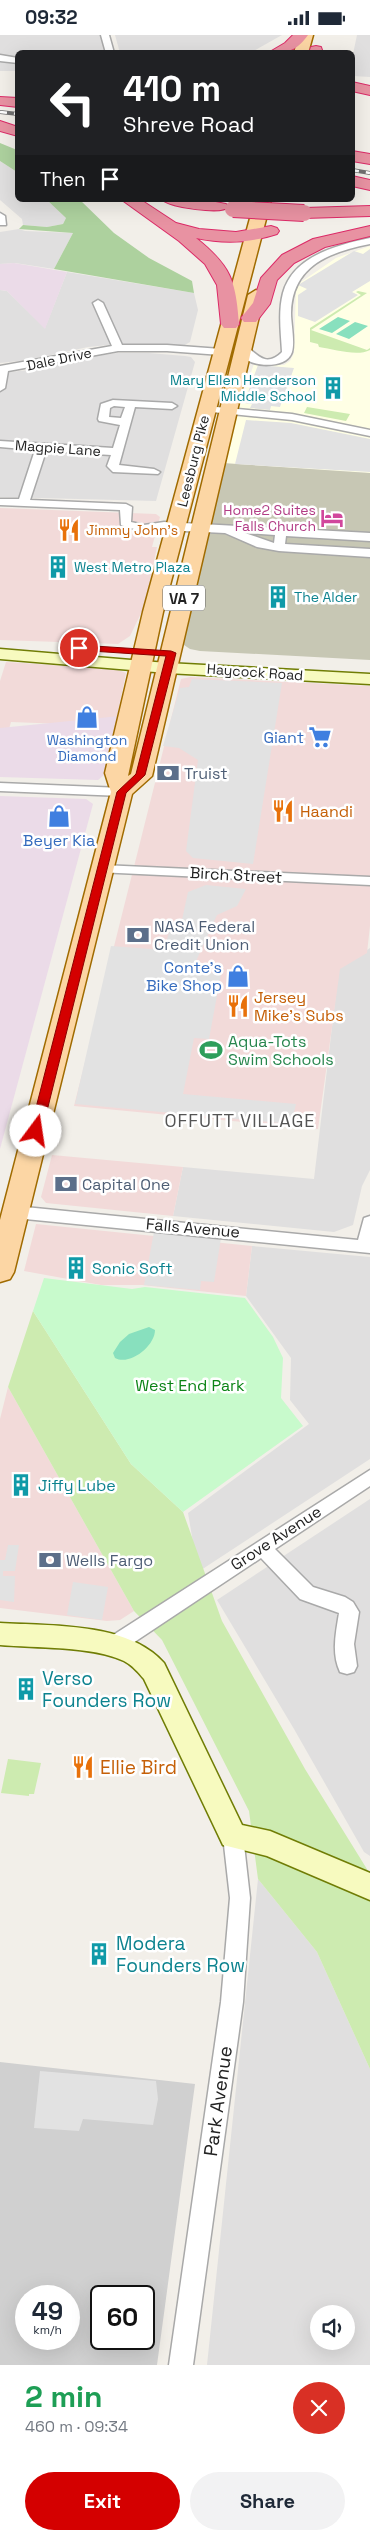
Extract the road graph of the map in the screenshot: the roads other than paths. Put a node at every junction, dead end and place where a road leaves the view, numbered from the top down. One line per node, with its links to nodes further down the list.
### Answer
1 (105, 35): 5 (street)
2 (301, 35): 6 (highway)
3 (306, 35): 7 (main road)
4 (320, 35): 8 (main road)
5 (109, 50)
6 (281, 50)
7 (302, 50)
8 (316, 50)
9 (0, 58): 10 (street)
10 (15, 60)
11 (355, 87): 12 (highway)
12 (370, 91)
13 (0, 101): 16 (highway)
14 (355, 102): 15 (highway)
15 (370, 102)
16 (15, 103)
17 (0, 121): 18 (highway)
18 (15, 123)
19 (0, 126): 20 (highway)
20 (15, 131)
21 (355, 156): 22 (highway)
22 (370, 158)
23 (355, 182): 24 (highway)
24 (370, 185)
25 (133, 202): 32 (highway)
26 (185, 202): 30 (highway)
27 (196, 202): 30 (highway)
28 (263, 202): 35 (main road, Leesburg Pike / VA 7)
29 (279, 202): 33 (main road, Leesburg Pike / VA 7)
30 (226, 208): 31 (highway, bridge)
31 (370, 211)
32 (159, 220): 35 (highway); 39 (highway)
33 (272, 231): 35 (highway); 38 (main road, Leesburg Pike / VA 7)
34 (370, 231): 38 (highway)
35 (254, 237): 39 (main road, Leesburg Pike / VA 7)
36 (370, 241): 40 (street)
37 (98, 303): 41 (street, Dale Drive)
38 (250, 318): 40 (main road, Leesburg Pike / VA 7)
39 (230, 323): 42 (main road, Leesburg Pike / VA 7)
40 (243, 348): 48 (main road, Leesburg Pike / VA 7)
41 (118, 349): 42 (street, Dale Drive); 43 (street, Dale Drive)
42 (221, 352): 47 (main road, Leesburg Pike / VA 7)
43 (2, 369): 44 (street)
44 (0, 388)
45 (130, 404): 46 (street); 49 (street); 49 (street)
46 (172, 407)
47 (206, 409): 48 (street); 57 (main road, Leesburg Pike / VA 7)
48 (228, 411): 50 (street); 58 (main road, Leesburg Pike / VA 7)
49 (125, 422): 53 (street)
50 (370, 433)
51 (0, 444): 52 (street, Magpie Lane)
52 (42, 447): 53 (street, Magpie Lane); 56 (street)
53 (116, 451): 54 (street)
54 (154, 472)
55 (0, 502): 56 (street)
56 (23, 503): 57 (street)
57 (170, 527): 58 (street); 66 (main road, Leesburg Pike / VA 7)
58 (200, 529): 59 (street); 67 (main road, Leesburg Pike / VA 7)
59 (227, 531): 60 (street); 62 (street)
60 (281, 531): 61 (street); 62 (street)
61 (370, 537)
62 (279, 547): 63 (street)
63 (370, 553)
64 (0, 648): 66 (main road)
65 (0, 654): 66 (main road)
66 (142, 658): 67 (main road, Haycock Road); 71 (main road, VA 7)
67 (169, 660): 68 (main road, Haycock Road); 69 (main road, Haycock Road); 71 (main road, VA 7)
68 (370, 665)
69 (370, 679)
70 (0, 787): 71 (street)
71 (122, 792): 72 (main road, VA 7)
72 (102, 869): 73 (street, Birch Street); 74 (main road, VA 7)
73 (370, 881)
74 (15, 1212): 76 (street, Falls Avenue); 77 (main road, VA 7)
75 (370, 1222): 76 (street)
76 (368, 1247)
77 (0, 1272)
78 (370, 1477): 79 (street, Grove Avenue)
79 (262, 1547): 81 (street, Grove Avenue); 82 (street)
80 (0, 1634): 81 (main road)
81 (114, 1645): 83 (main road)
82 (346, 1666)
83 (233, 1836): 84 (main road); 85 (street, Park Avenue)
84 (370, 1887)
85 (181, 2365)

